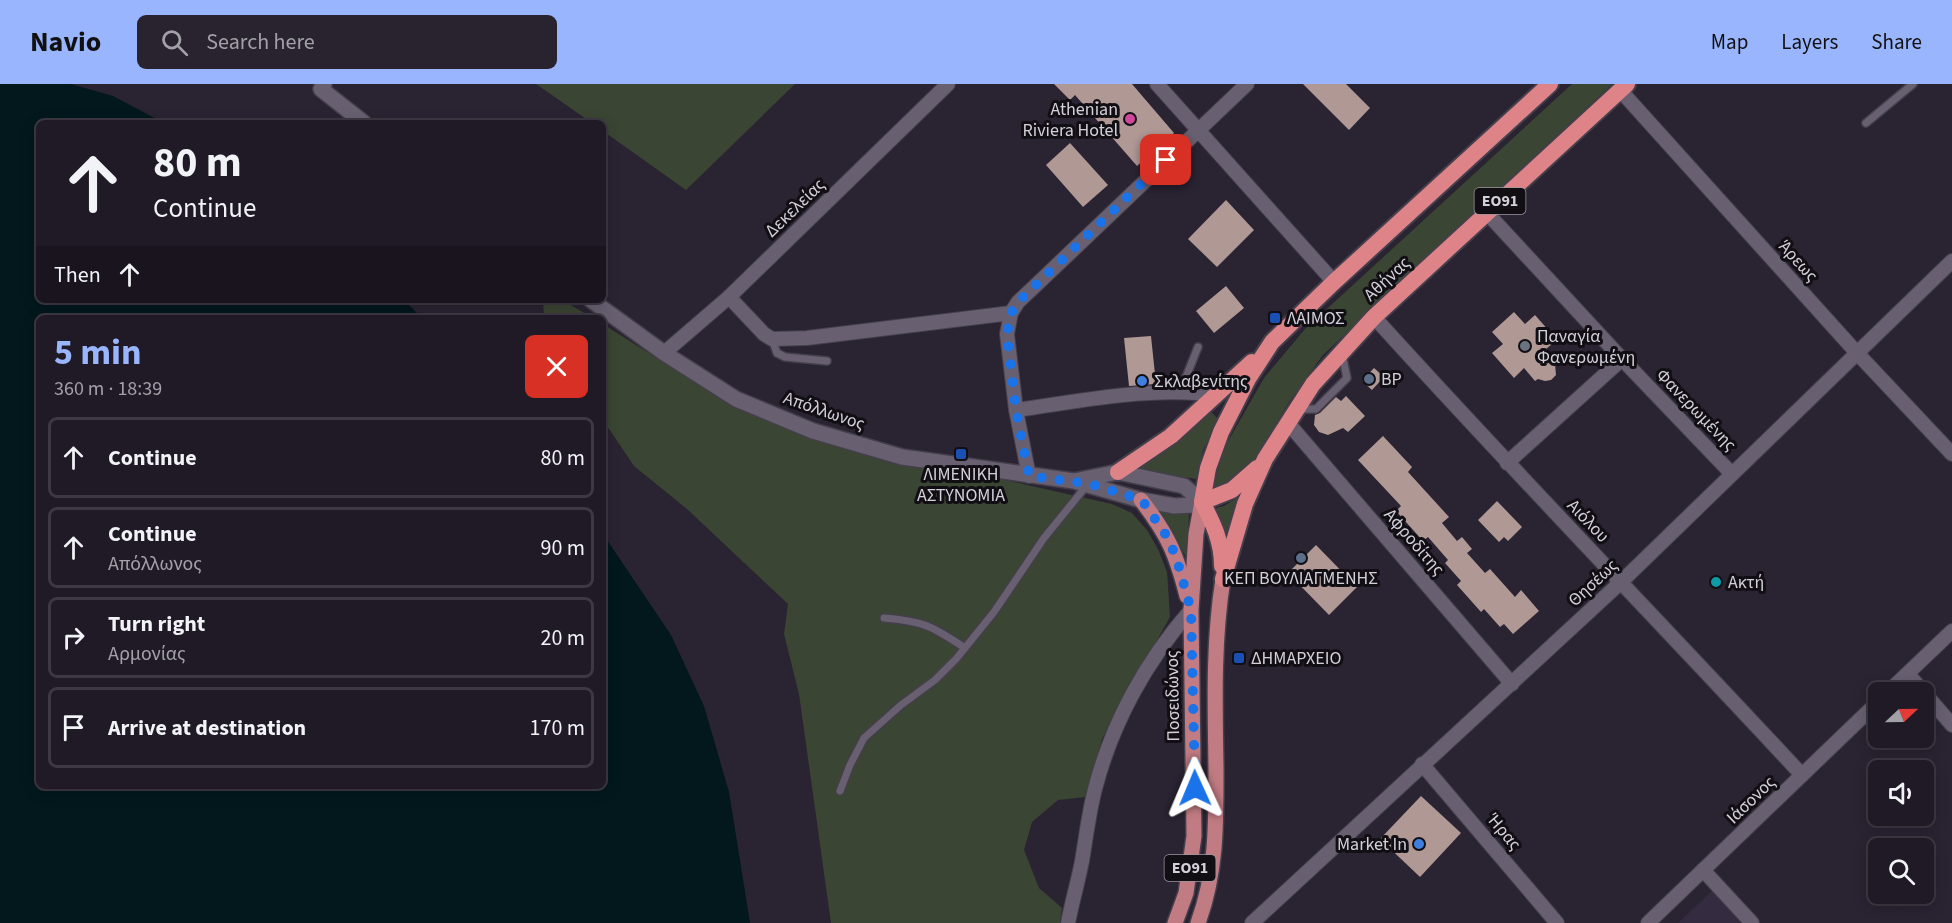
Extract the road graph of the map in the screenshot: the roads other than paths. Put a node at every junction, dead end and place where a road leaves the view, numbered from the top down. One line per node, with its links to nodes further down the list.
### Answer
1 (948, 84): 14 (street, Δεκελείας)
2 (1157, 84): 10 (street)
3 (1247, 84): 10 (street)
4 (1550, 84): 13 (highway, Αθήνας / ΕΟ91)
5 (1913, 84): 9 (lane)
6 (320, 86): 8 (street)
7 (1623, 87): 11 (highway, Αθήνας / ΕΟ91); 22 (street, Άρεως)
8 (360, 120)
9 (1866, 123)
10 (1198, 129): 13 (street); 16 (street)
11 (1487, 213): 17 (highway, Αθήνας / ΕΟ91); 23 (street, Φανερωμένης)
12 (1952, 261): 22 (street, Θησέως)
13 (1334, 282): 19 (highway, Αθήνας / ΕΟ91)
14 (729, 297): 18 (street); 21 (street, Δεκελείας)
15 (595, 303): 21 (street, Απόλλωνος)
16 (1011, 313): 18 (street); 27 (street)
17 (1374, 317): 28 (highway, Αθήνας / ΕΟ91); 31 (street, Αιόλου)
18 (772, 339): 24 (lane)
19 (1272, 342): 26 (highway); 38 (highway, Αθήνας / ΕΟ91)
20 (1198, 347): 25 (lane)
21 (664, 353): 34 (street, Απόλλωνος)
22 (1857, 353): 29 (street, Άρεως); 33 (street, Θησέως)
23 (1622, 359): 31 (street); 33 (street, Φανερωμένης)
24 (827, 361)
25 (1180, 392): 26 (street); 27 (street)
26 (1218, 395): 32 (highway)
27 (1016, 410): 34 (street)
28 (1292, 416): 30 (highway, Αθήνας / ΕΟ91); 47 (street, Αφροδίτης)
29 (1952, 454)
30 (1265, 459): 38 (highway); 39 (highway, Αθήνας / ΕΟ91)
31 (1507, 463): 40 (street, Αιόλου)
32 (1118, 472): 35 (street); 38 (street)
33 (1732, 474): 40 (street, Θησέως)
34 (1029, 476): 35 (street, Απόλλωνος)
35 (1074, 481): 36 (street)
36 (1090, 484): 37 (street); 44 (lane)
37 (1142, 500): 38 (street); 41 (main road)
38 (1202, 502): 39 (highway); 41 (main road, Ποσειδώνος / ΕΟ91)
39 (1223, 579): 56 (main road, ΕΟ91)
40 (1621, 582): 47 (street, Θησέως); 51 (street, Αιόλου)
41 (1191, 610): 54 (street); 55 (main road, Ποσειδώνος / ΕΟ91)
42 (884, 618): 44 (lane)
43 (1952, 631): 45 (street)
44 (965, 648): 52 (lane)
45 (1908, 674): 46 (street); 49 (street)
46 (1899, 682)
47 (1512, 684): 50 (street, Θησέως)
48 (1868, 712): 51 (street, Ιάσονος)
49 (1952, 725)
50 (1422, 764): 57 (street, Θησέως); 58 (street, Ήρας)
51 (1802, 775): 53 (street, Ιάσονος)
52 (840, 791)
53 (1703, 870): 59 (street, Ιάσονος); 60 (street)
54 (1068, 923)
55 (1176, 923)
56 (1198, 923)
57 (1252, 923)
58 (1557, 923)
59 (1648, 923)
60 (1752, 923)

